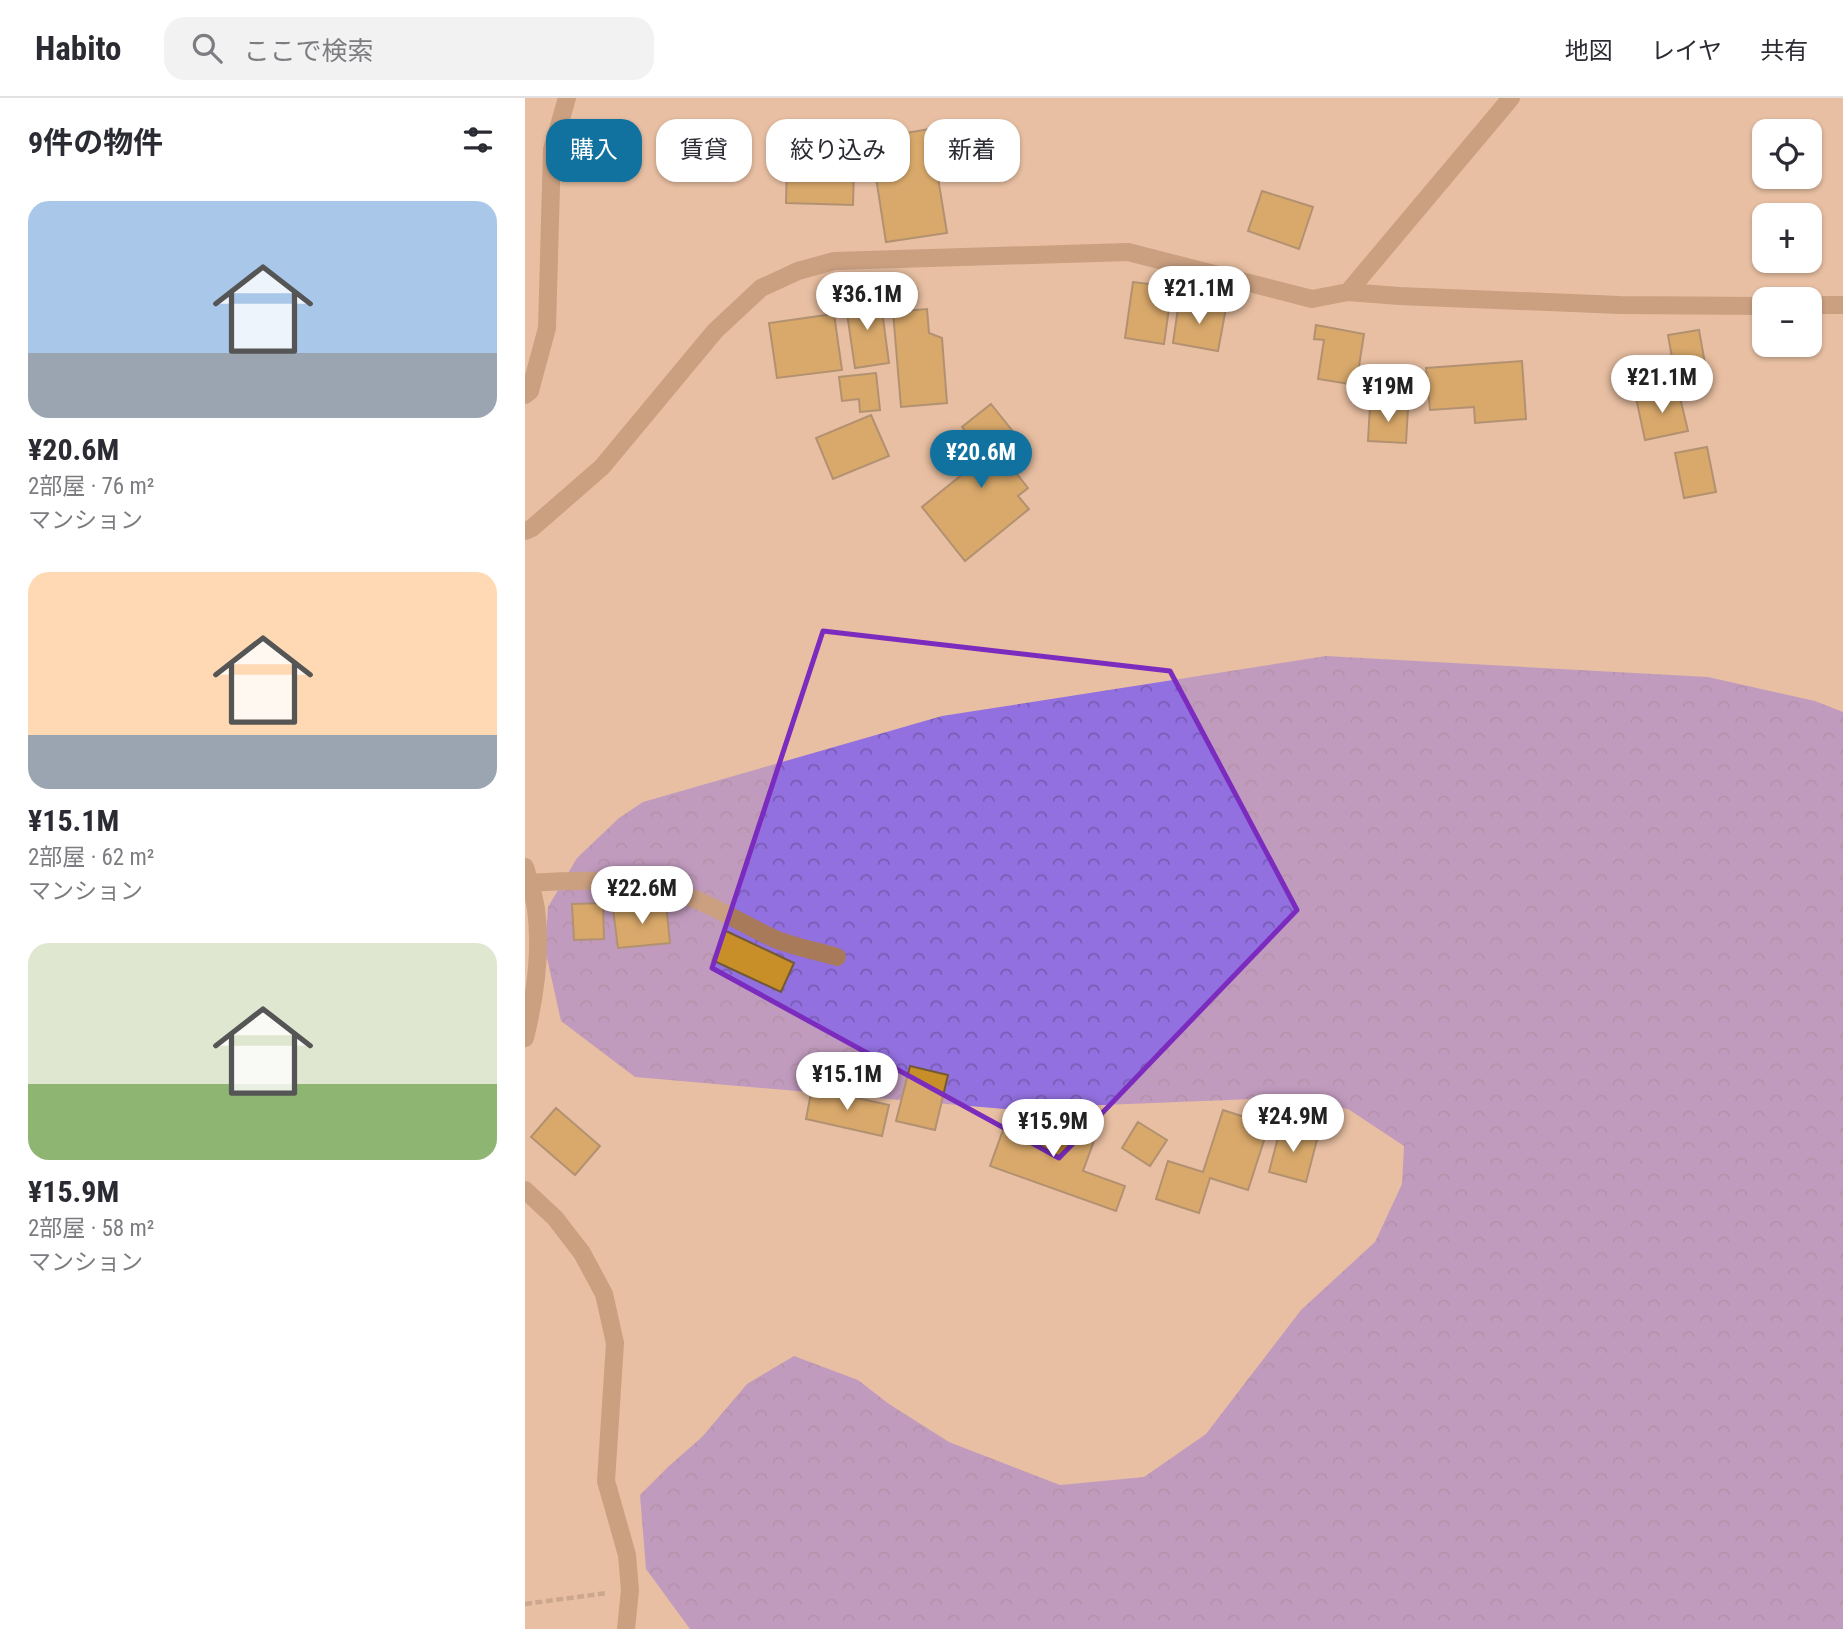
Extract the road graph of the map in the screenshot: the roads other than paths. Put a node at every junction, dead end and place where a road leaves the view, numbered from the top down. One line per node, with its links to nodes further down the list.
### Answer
1 (567, 98): 7 (street)
2 (1511, 98): 3 (street)
3 (1348, 292): 5 (street); 8 (street)
4 (1843, 305): 6 (street)
5 (1752, 306)
6 (1822, 306)
7 (525, 395)
8 (525, 531)
9 (527, 875): 10 (street); 11 (street)
10 (837, 957)
11 (525, 1038)
12 (525, 1189): 13 (street)
13 (626, 1629)

